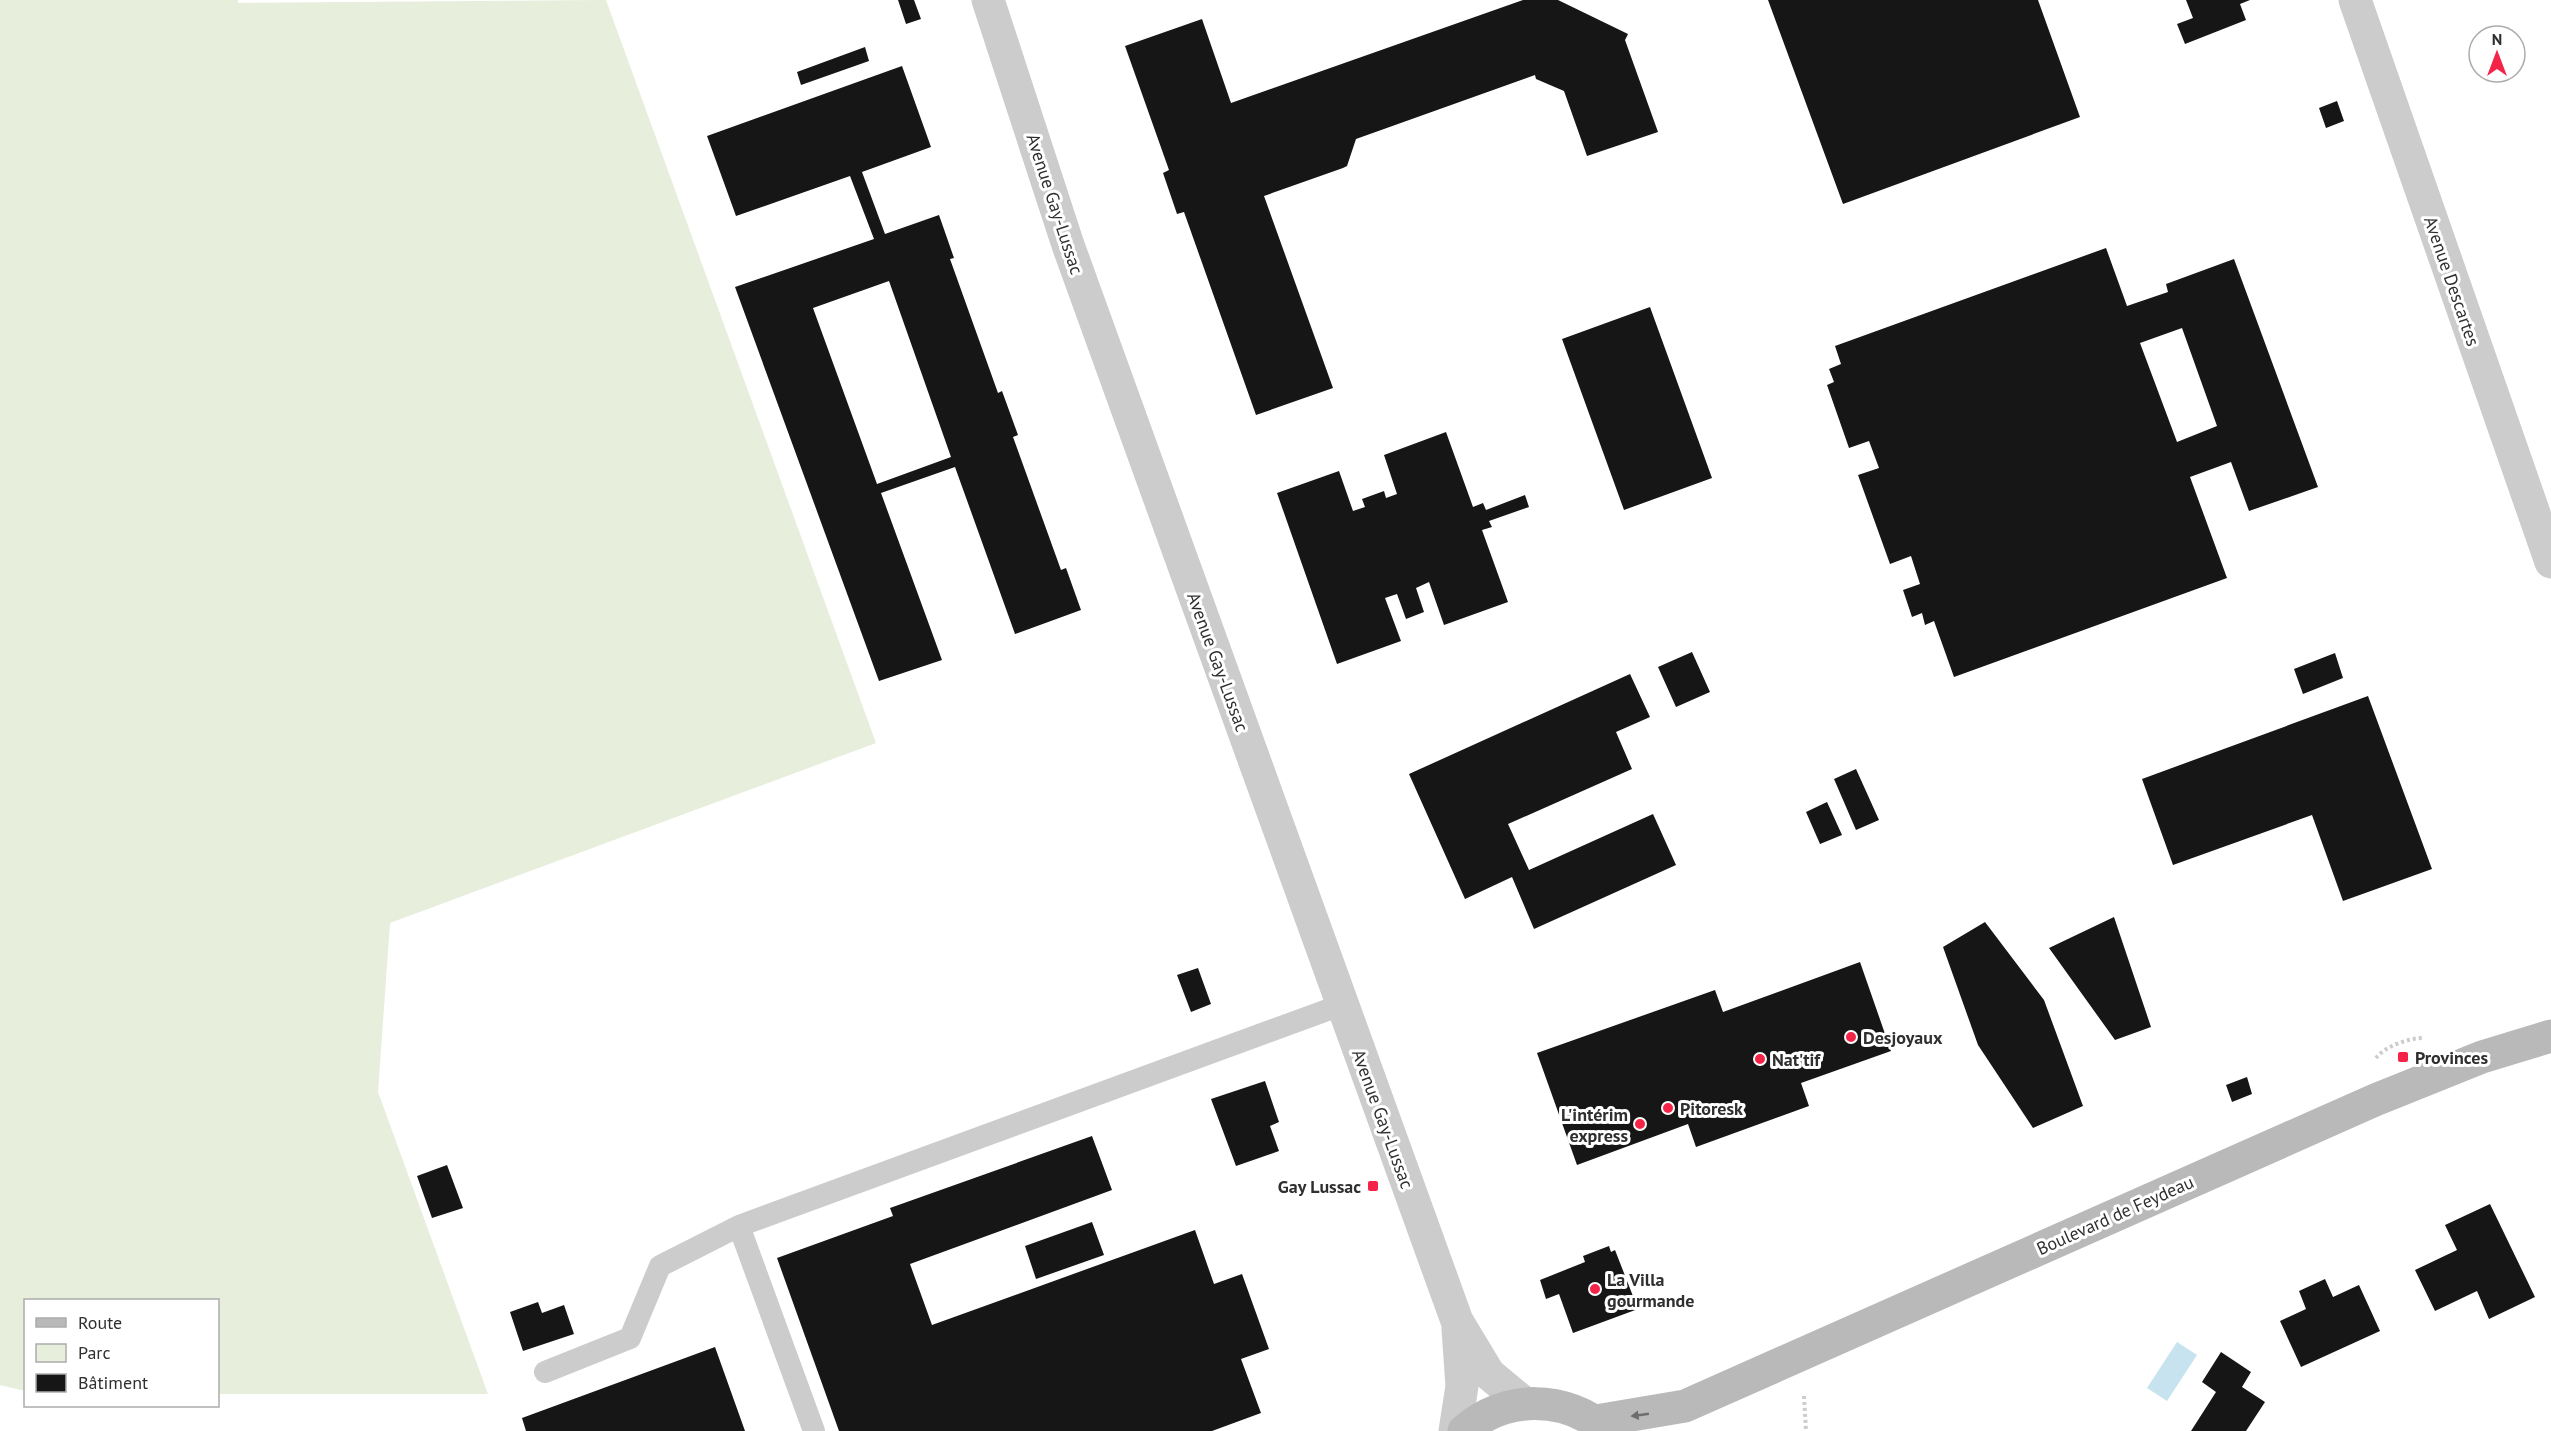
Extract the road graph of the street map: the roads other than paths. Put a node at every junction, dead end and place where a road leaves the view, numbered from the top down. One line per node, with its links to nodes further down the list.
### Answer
1 (988, 0): 4 (street, Avenue Gay-Lussac)
2 (2355, 0): 3 (street, Avenue Descartes)
3 (2551, 562)
4 (1341, 1005): 6 (lane); 7 (street, Avenue Gay-Lussac)
5 (2551, 1036): 10 (main road, Boulevard de Feydeau)
6 (739, 1226): 8 (lane); 12 (lane)
7 (1457, 1321): 9 (street, Avenue Gay-Lussac); 13 (street, Avenue Gay-Lussac)
8 (545, 1372)
9 (1524, 1403): 11 (main road); 14 (main road)
10 (1676, 1419): 11 (main road, Boulevard de Feydeau, one-way to 11)
11 (1601, 1426)
12 (814, 1431)
13 (1455, 1431)
14 (1464, 1431)

